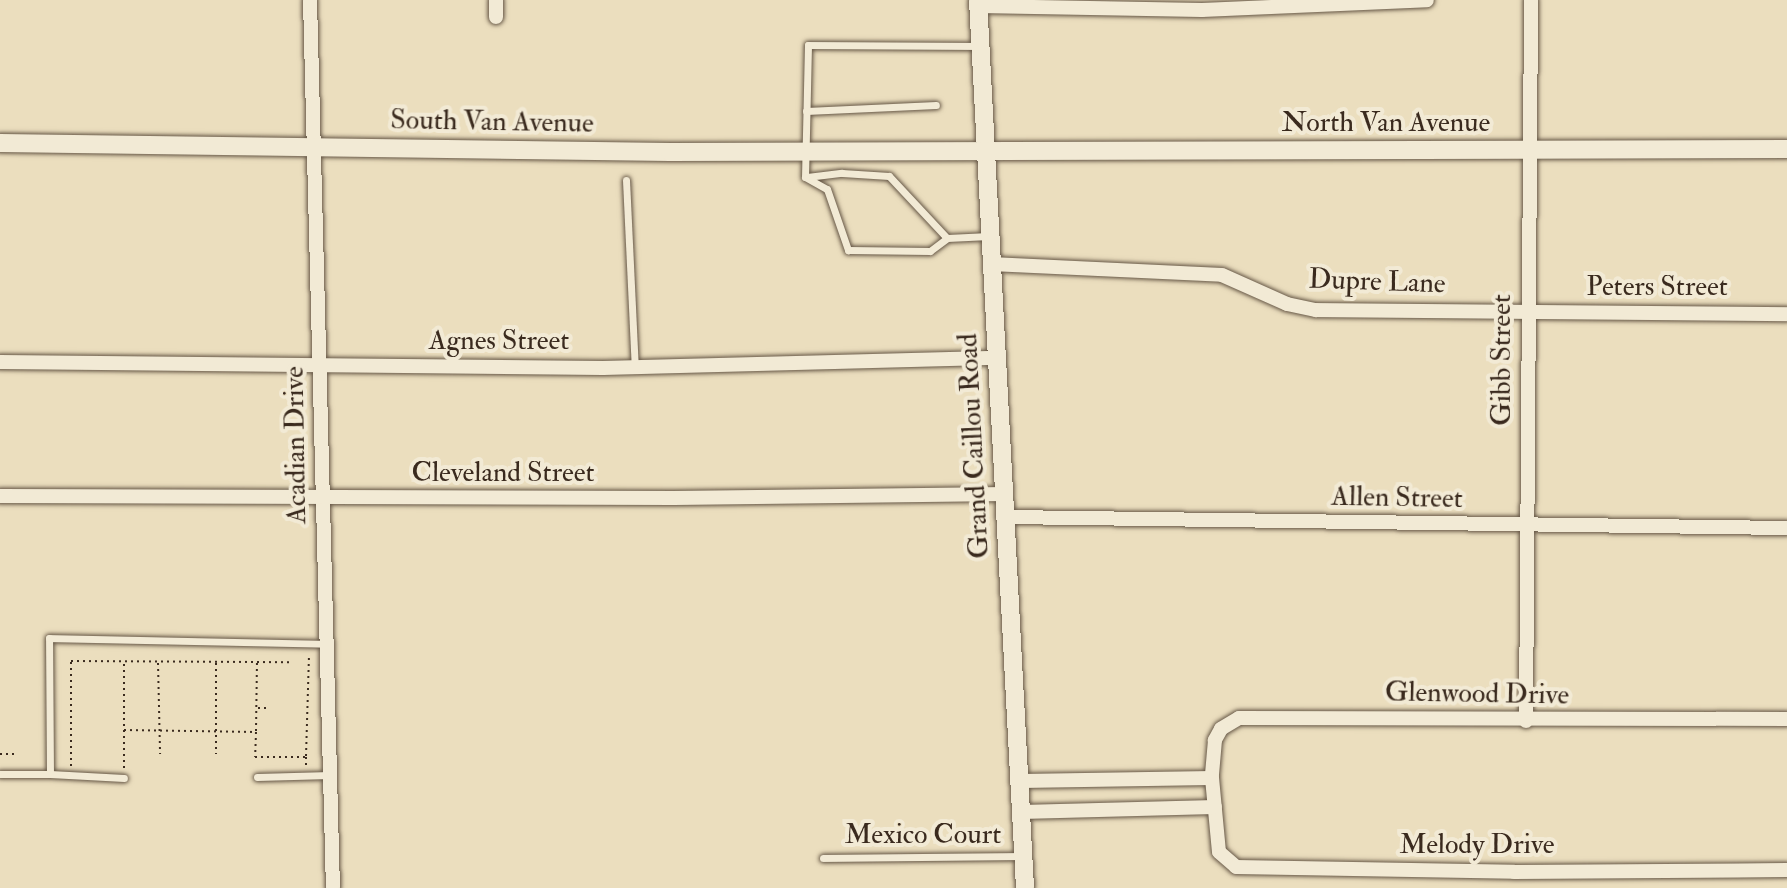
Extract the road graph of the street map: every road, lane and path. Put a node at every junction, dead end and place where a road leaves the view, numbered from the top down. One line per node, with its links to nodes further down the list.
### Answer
1 (310, 0): 13 (street, Acadian Drive)
2 (496, 0): 8 (street)
3 (1427, 0): 5 (street)
4 (1531, 0): 17 (street, Gibb Street)
5 (1378, 1): 7 (street)
6 (978, 3): 7 (street); 9 (main road, Grand Caillou Road)
7 (1202, 5)
8 (496, 17)
9 (980, 46): 11 (lane); 14 (main road, Grand Caillou Road)
10 (936, 105): 11 (lane)
11 (806, 111): 16 (lane)
12 (0, 143): 13 (main road, South Van Avenue)
13 (314, 148): 16 (main road, South Van Avenue); 27 (street, Acadian Drive)
14 (984, 148): 16 (main road, South Van Avenue); 17 (main road, North Van Avenue); 20 (main road, Grand Caillou Road)
15 (1787, 149): 17 (main road, North Van Avenue)
16 (805, 150): 18 (lane)
17 (1529, 151): 23 (street, Gibb Street)
18 (805, 177): 21 (lane); 21 (lane)
19 (626, 180): 28 (lane)
20 (989, 236): 21 (lane); 22 (main road, Grand Caillou Road)
21 (947, 238)
22 (991, 264): 23 (street, Dupre Lane); 25 (main road, Grand Caillou Road)
23 (1528, 313): 24 (street, Peters Street); 33 (street, Gibb Street)
24 (1787, 314)
25 (998, 358): 28 (street, Agnes Street); 29 (main road, Grand Caillou Road)
26 (0, 362): 27 (street, Agnes Street)
27 (320, 366): 28 (street, Agnes Street); 31 (street, Acadian Drive)
28 (635, 368)
29 (1006, 494): 31 (street, Cleveland Street); 32 (main road, Grand Caillou Road)
30 (0, 496): 31 (street, Cleveland Street)
31 (324, 499): 36 (street, Acadian Drive)
32 (1007, 517): 33 (street, Allen Street); 63 (main road, Grand Caillou Road)
33 (1527, 526): 34 (street, Allen Street); 45 (street, Gibb Street)
34 (1787, 528)
35 (309, 643): 36 (lane); 54 (path); 56 (lane)
36 (326, 644): 58 (street, Acadian Drive)
37 (124, 661): 38 (path); 46 (path); 57 (path)
38 (158, 662): 39 (path); 47 (path)
39 (216, 662): 40 (path); 48 (path)
40 (257, 662): 41 (path); 42 (path)
41 (290, 662)
42 (256, 708): 43 (path); 49 (path)
43 (269, 708)
44 (1787, 719): 45 (street, Glenwood Drive)
45 (1526, 721): 62 (street, Glenwood Drive)
46 (124, 730): 47 (path); 61 (path)
47 (159, 731): 48 (path); 52 (path)
48 (216, 731): 49 (path); 53 (path)
49 (256, 732): 54 (path)
50 (0, 754): 51 (path)
51 (15, 754)
52 (160, 754)
53 (216, 754)
54 (306, 757): 59 (path)
55 (0, 774): 56 (lane)
56 (50, 774): 57 (lane)
57 (71, 775): 61 (lane)
58 (330, 775): 59 (lane); 70 (street, Acadian Drive)
59 (306, 776): 60 (lane)
60 (257, 777)
61 (124, 778)
62 (1212, 778): 63 (street); 64 (street, Glenwood Drive)
63 (1021, 781): 65 (main road, Grand Caillou Road)
64 (1215, 807): 65 (street); 69 (street, Melody Drive)
65 (1021, 812): 66 (main road, Grand Caillou Road)
66 (1023, 856): 67 (lane, Mexico Court); 71 (main road, Grand Caillou Road)
67 (823, 858)
68 (1787, 870): 69 (street, Melody Drive)
69 (1514, 872): 72 (street)
70 (333, 888)
71 (1025, 888)
72 (1514, 888)

